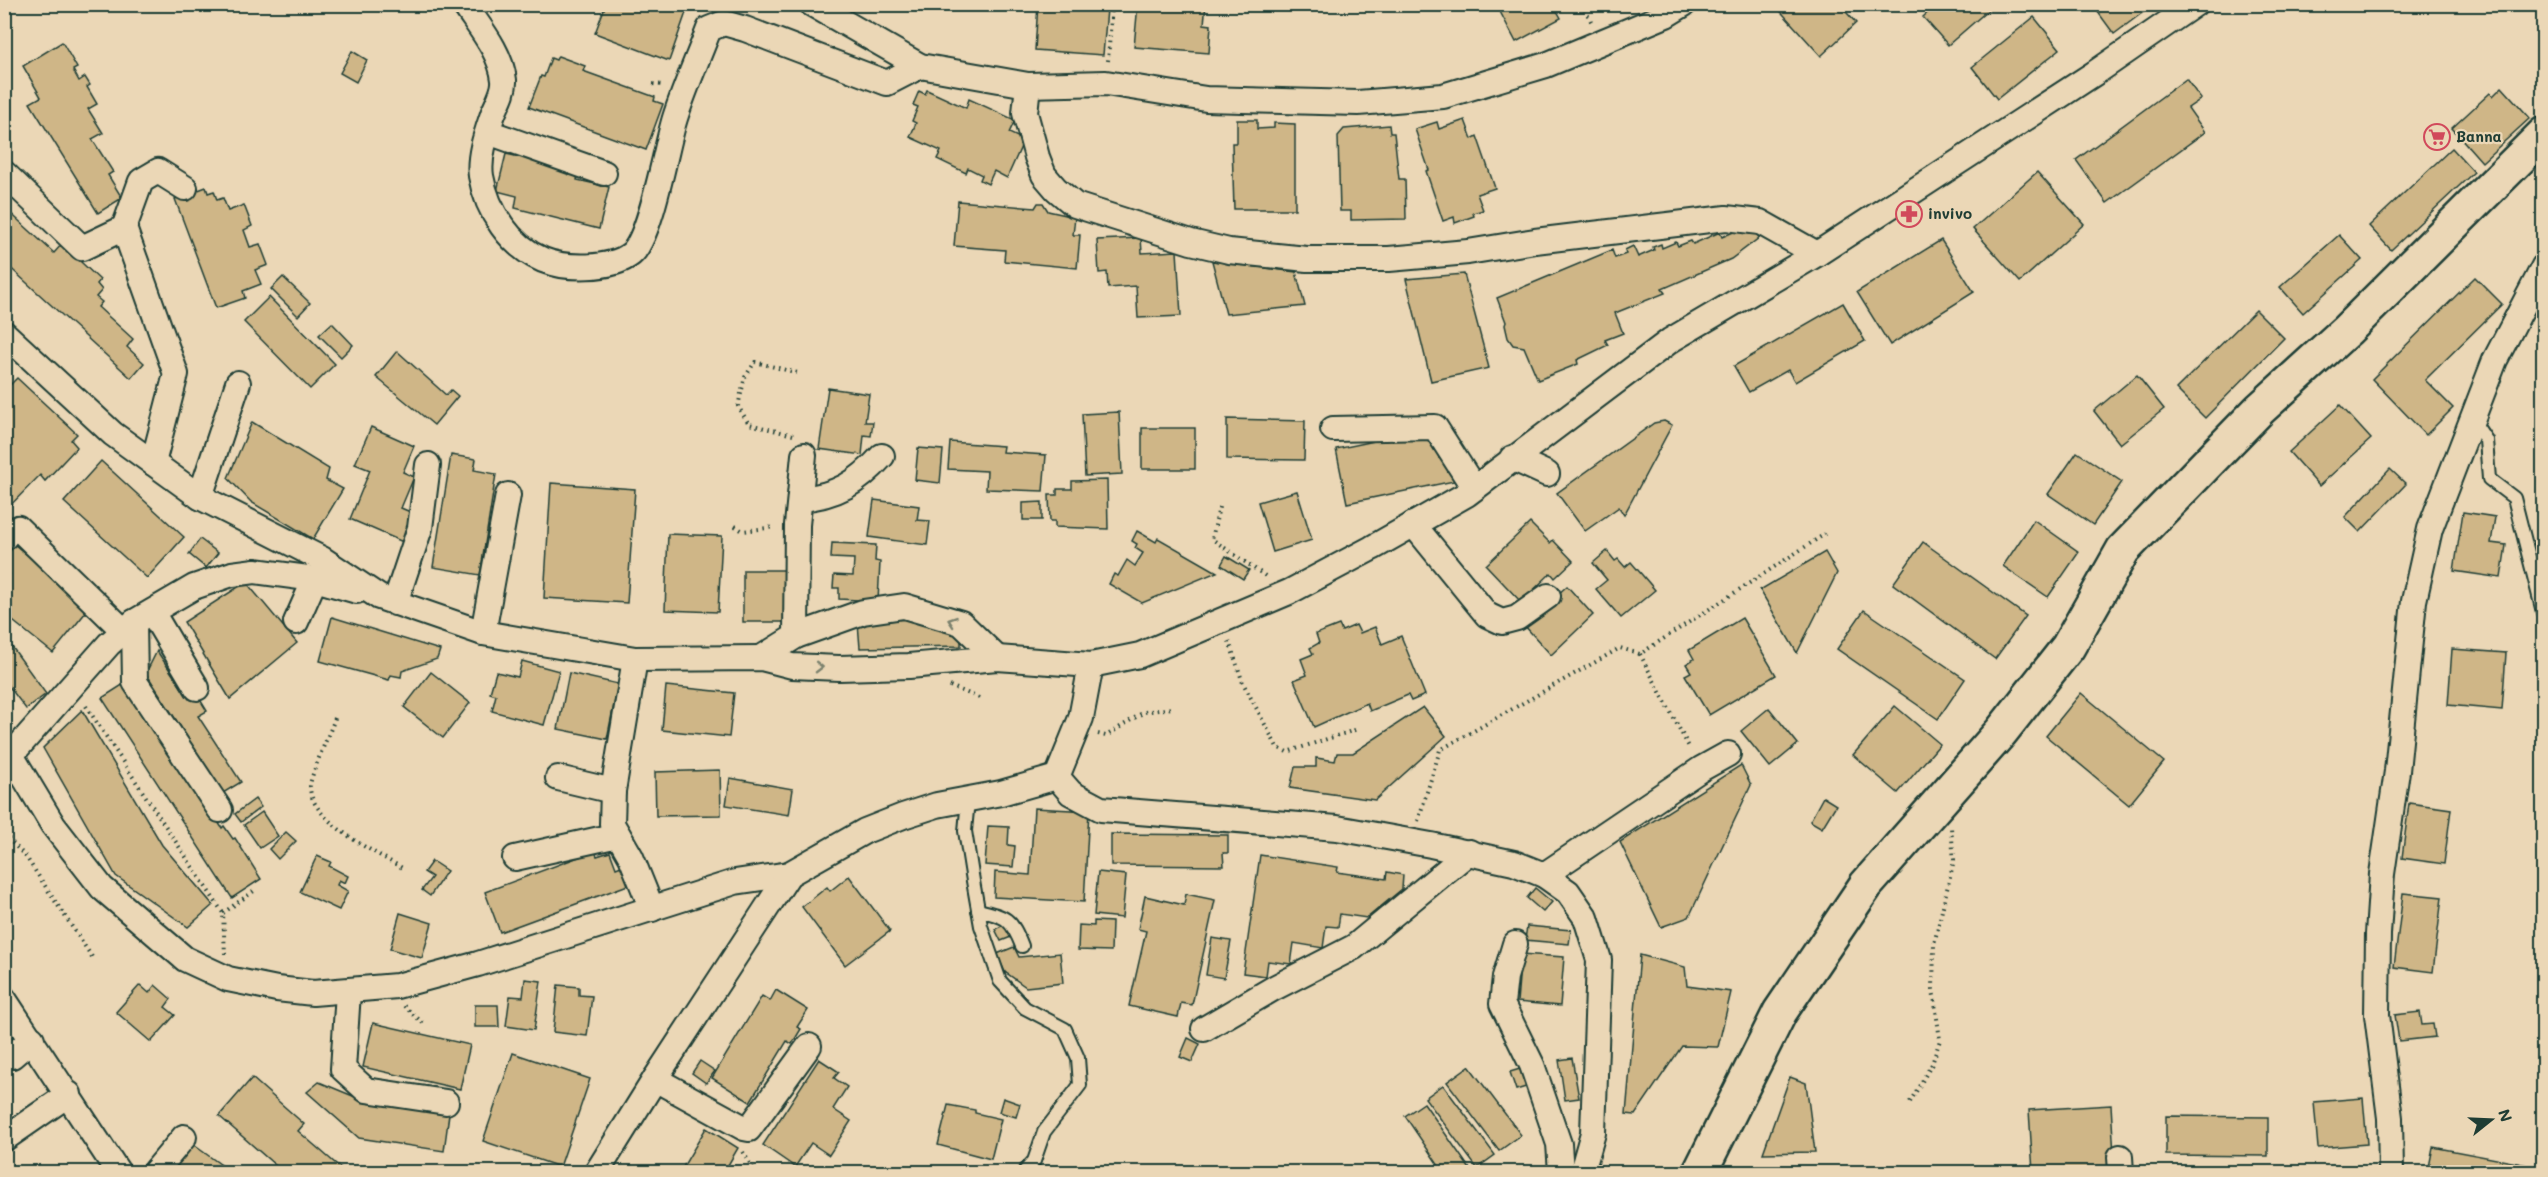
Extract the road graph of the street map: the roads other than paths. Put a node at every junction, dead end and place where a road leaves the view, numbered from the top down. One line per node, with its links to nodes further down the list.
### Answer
1 (464, 4): 7 (street)
2 (812, 4): 5 (street)
3 (1684, 4): 6 (street)
4 (2195, 4): 13 (street)
5 (920, 66): 6 (street); 7 (street)
6 (1028, 85): 13 (street)
7 (488, 132): 10 (street)
8 (2544, 134): 77 (main road)
9 (4, 173): 12 (street)
10 (604, 173)
11 (184, 188): 12 (street)
12 (124, 228): 22 (street)
13 (1817, 254): 21 (street)
14 (2544, 266): 17 (street)
15 (4, 333): 22 (street)
16 (238, 383): 27 (street)
17 (2472, 419): 34 (lane); 78 (street)
18 (1334, 429): 25 (street)
19 (804, 455): 28 (street)
20 (882, 456): 28 (street)
21 (1512, 458): 24 (street); 25 (street)
22 (153, 463): 27 (street)
23 (428, 465): 33 (street)
24 (1546, 474)
25 (1474, 488): 29 (street)
26 (508, 495): 37 (street)
27 (200, 497): 33 (street)
28 (800, 499): 38 (street)
29 (1413, 524): 32 (street); 42 (street)
30 (4, 538): 35 (street)
31 (315, 579): 33 (street); 35 (street); 36 (street)
32 (1548, 596)
33 (387, 600): 37 (street)
34 (2544, 616)
35 (137, 622): 43 (street); 45 (street); 50 (street)
36 (296, 622)
37 (483, 633): 41 (street)
38 (796, 636): 39 (street); 40 (street, one-way to 38)
39 (761, 658): 40 (street, one-way to 40); 41 (street)
40 (997, 658): 42 (street)
41 (635, 659): 48 (street)
42 (1091, 665): 46 (street)
43 (197, 688)
44 (1728, 754): 55 (street)
45 (8, 757): 60 (street)
46 (1057, 777): 49 (street); 52 (street)
47 (558, 778): 48 (street)
48 (614, 790): 51 (street)
49 (968, 800): 54 (street); 57 (lane)
50 (220, 810)
51 (618, 835): 53 (street); 56 (street)
52 (1469, 852): 55 (street); 62 (street)
53 (515, 858)
54 (789, 874): 56 (street); 66 (street)
55 (1544, 875): 76 (street)
56 (652, 909): 60 (street)
57 (978, 910): 59 (lane); 74 (lane)
58 (1515, 944): 75 (street)
59 (1022, 946)
60 (348, 992): 68 (street)
61 (4, 999): 63 (street)
62 (1204, 1029)
63 (32, 1039): 65 (street); 67 (street)
64 (809, 1046): 66 (street)
65 (12, 1056)
66 (655, 1079): 73 (street)
67 (69, 1094): 70 (street); 71 (street)
68 (446, 1102)
69 (184, 1137): 72 (street)
70 (4, 1139)
71 (118, 1173)
72 (155, 1173)
73 (597, 1173)
74 (1024, 1173)
75 (1561, 1173)
76 (1582, 1173)
77 (1700, 1173)
78 (2391, 1173)

